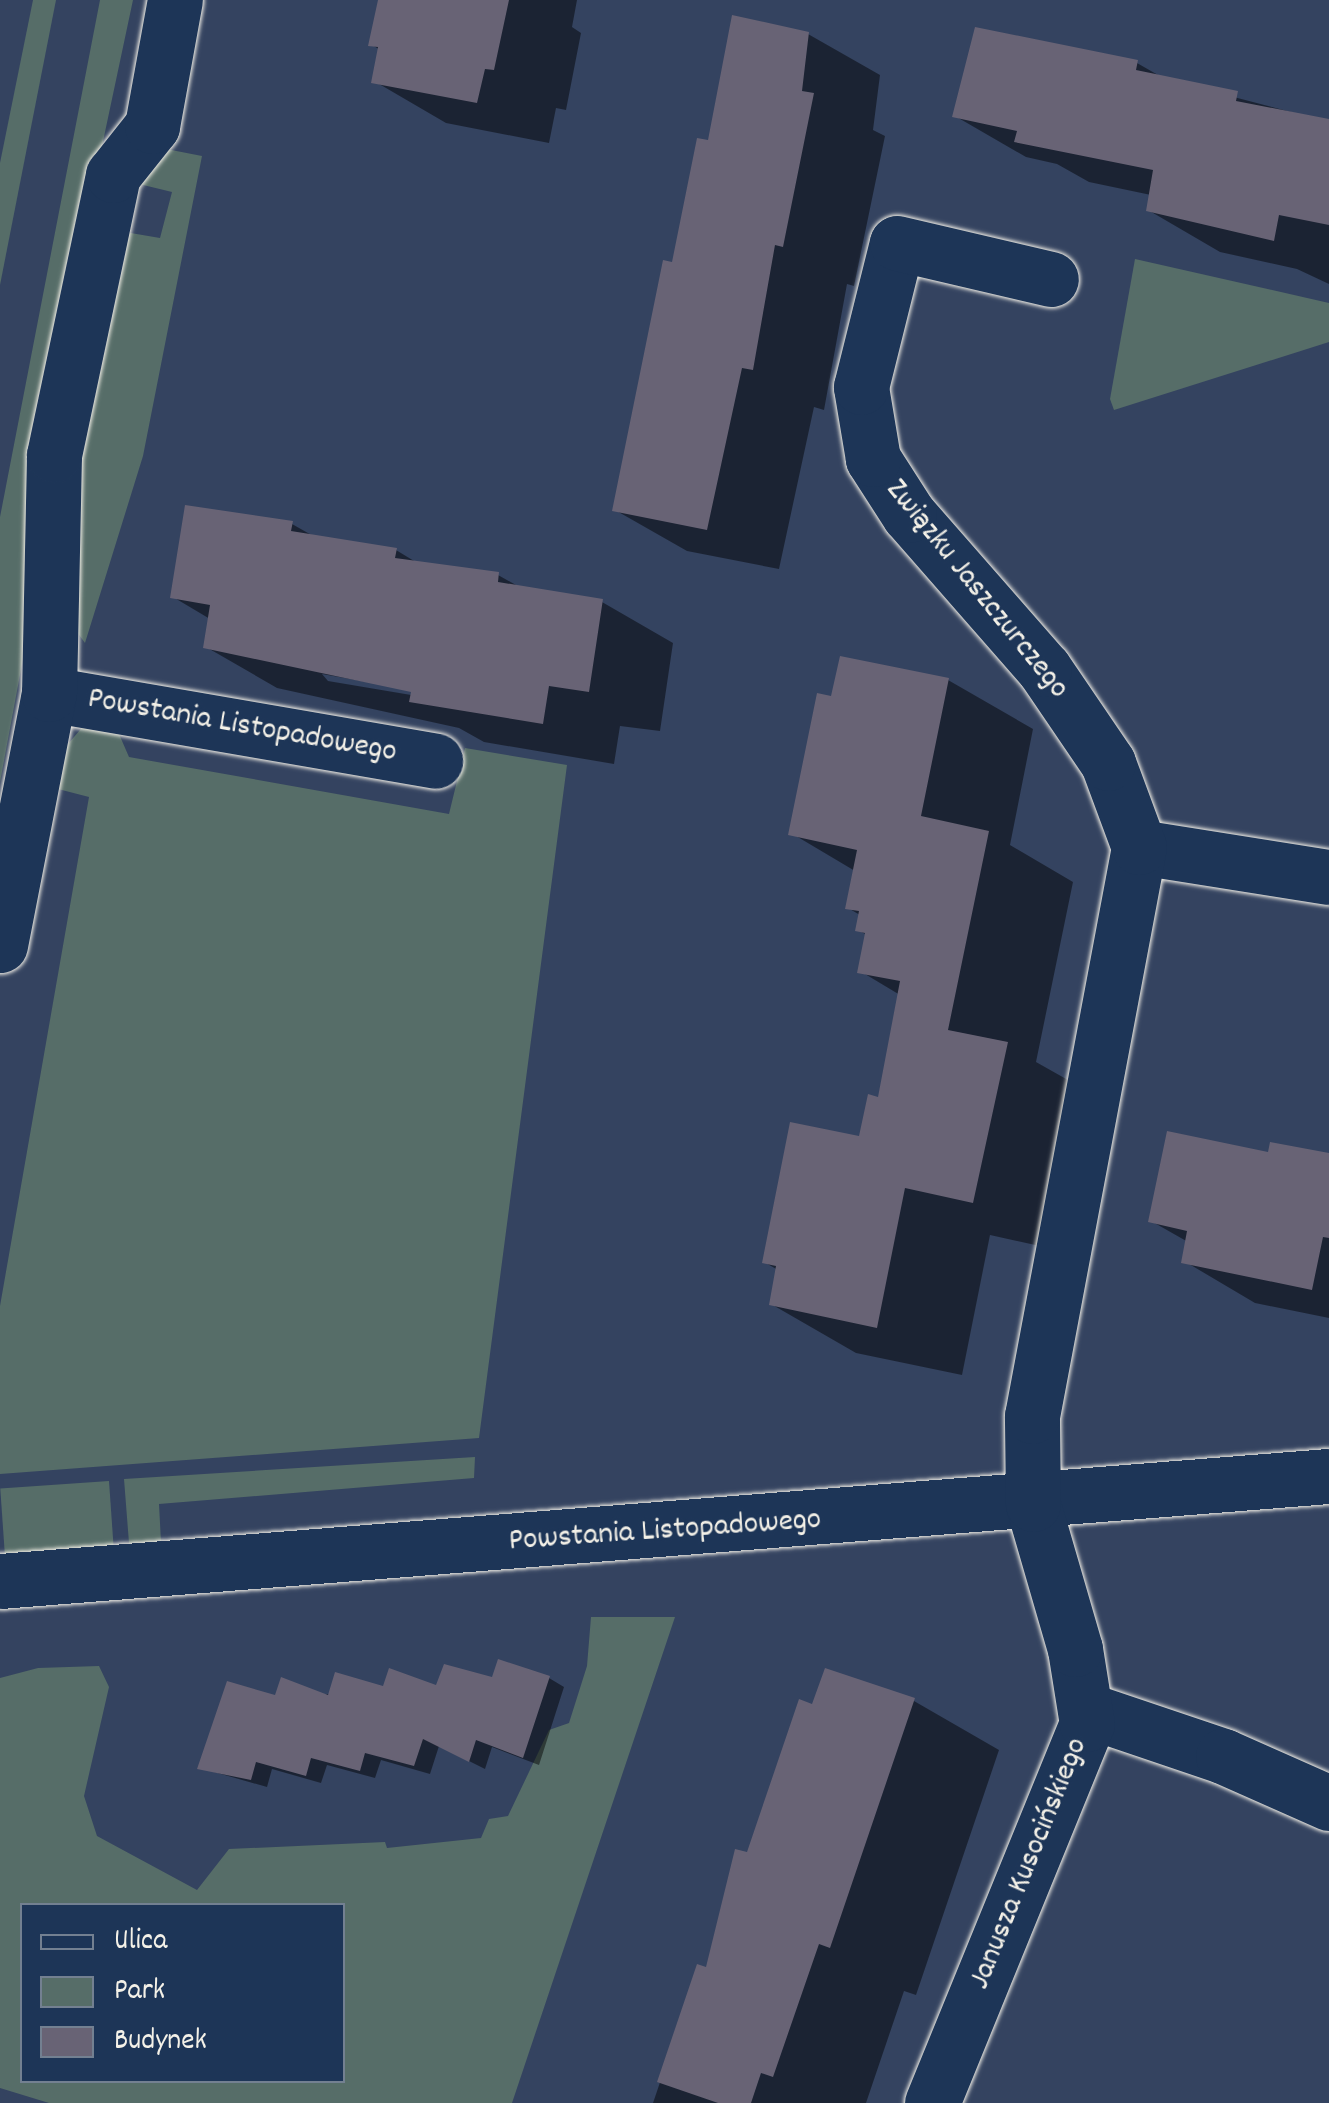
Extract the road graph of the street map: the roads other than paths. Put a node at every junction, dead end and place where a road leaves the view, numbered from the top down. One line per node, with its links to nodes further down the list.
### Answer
1 (176, 0): 3 (street, Powstania Listopadowego)
2 (1051, 280): 5 (street, Związku Jaszczurczego)
3 (49, 694): 4 (street, Powstania Listopadowego); 7 (street, Powstania Listopadowego)
4 (435, 761)
5 (1139, 848): 6 (street); 9 (street)
6 (1329, 877)
7 (0, 946)
8 (1329, 1476): 9 (street, Powstania Listopadowego)
9 (1033, 1504): 10 (street, Powstania Listopadowego); 11 (street, Janusza Kusocińskiego)
10 (0, 1581)
11 (1087, 1710): 12 (street); 13 (street, Janusza Kusocińskiego)
12 (1329, 1803)
13 (932, 2103)

